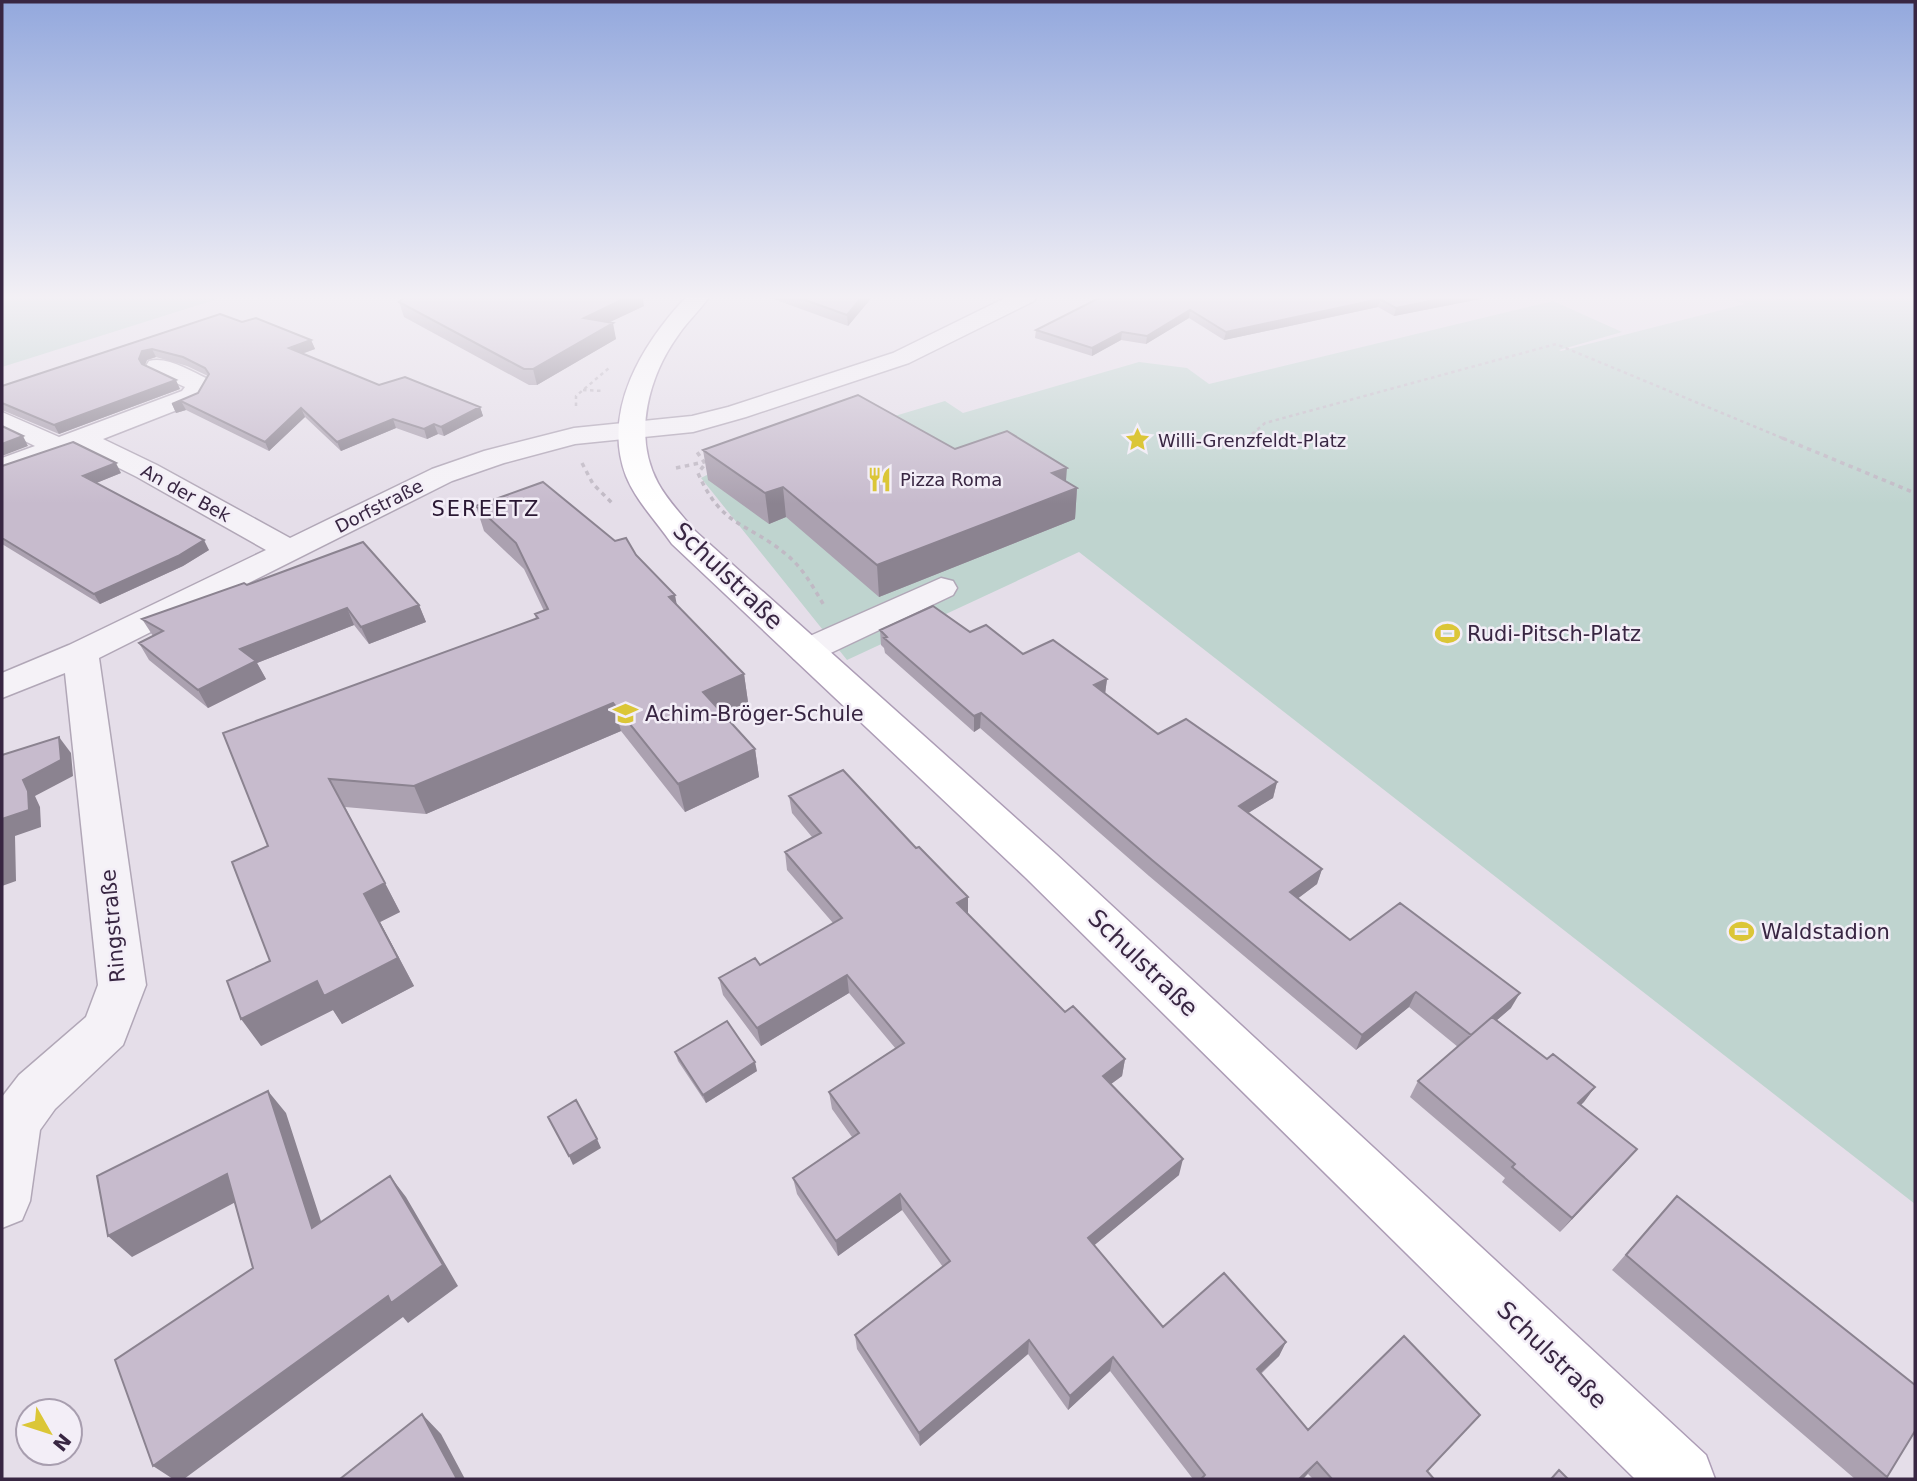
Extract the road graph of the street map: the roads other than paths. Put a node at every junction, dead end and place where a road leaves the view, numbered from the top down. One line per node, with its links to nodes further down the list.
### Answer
1 (648, 365): 5 (main road)
2 (881, 365): 5 (street, Dorfstraße)
3 (158, 366): 6 (street)
4 (2, 420): 6 (street, An der Bek)
5 (629, 431): 8 (street, Dorfstraße); 10 (main road, Schulstraße)
6 (69, 442): 7 (street); 8 (street, An der Bek)
7 (2, 468)
8 (291, 551): 11 (street, Dorfstraße)
9 (941, 588): 10 (street)
10 (821, 644): 14 (main road, Schulstraße)
11 (81, 653): 12 (street, Dorfstraße); 13 (street, Ringstraße)
12 (2, 686)
13 (2, 1201)
14 (1682, 1479)

